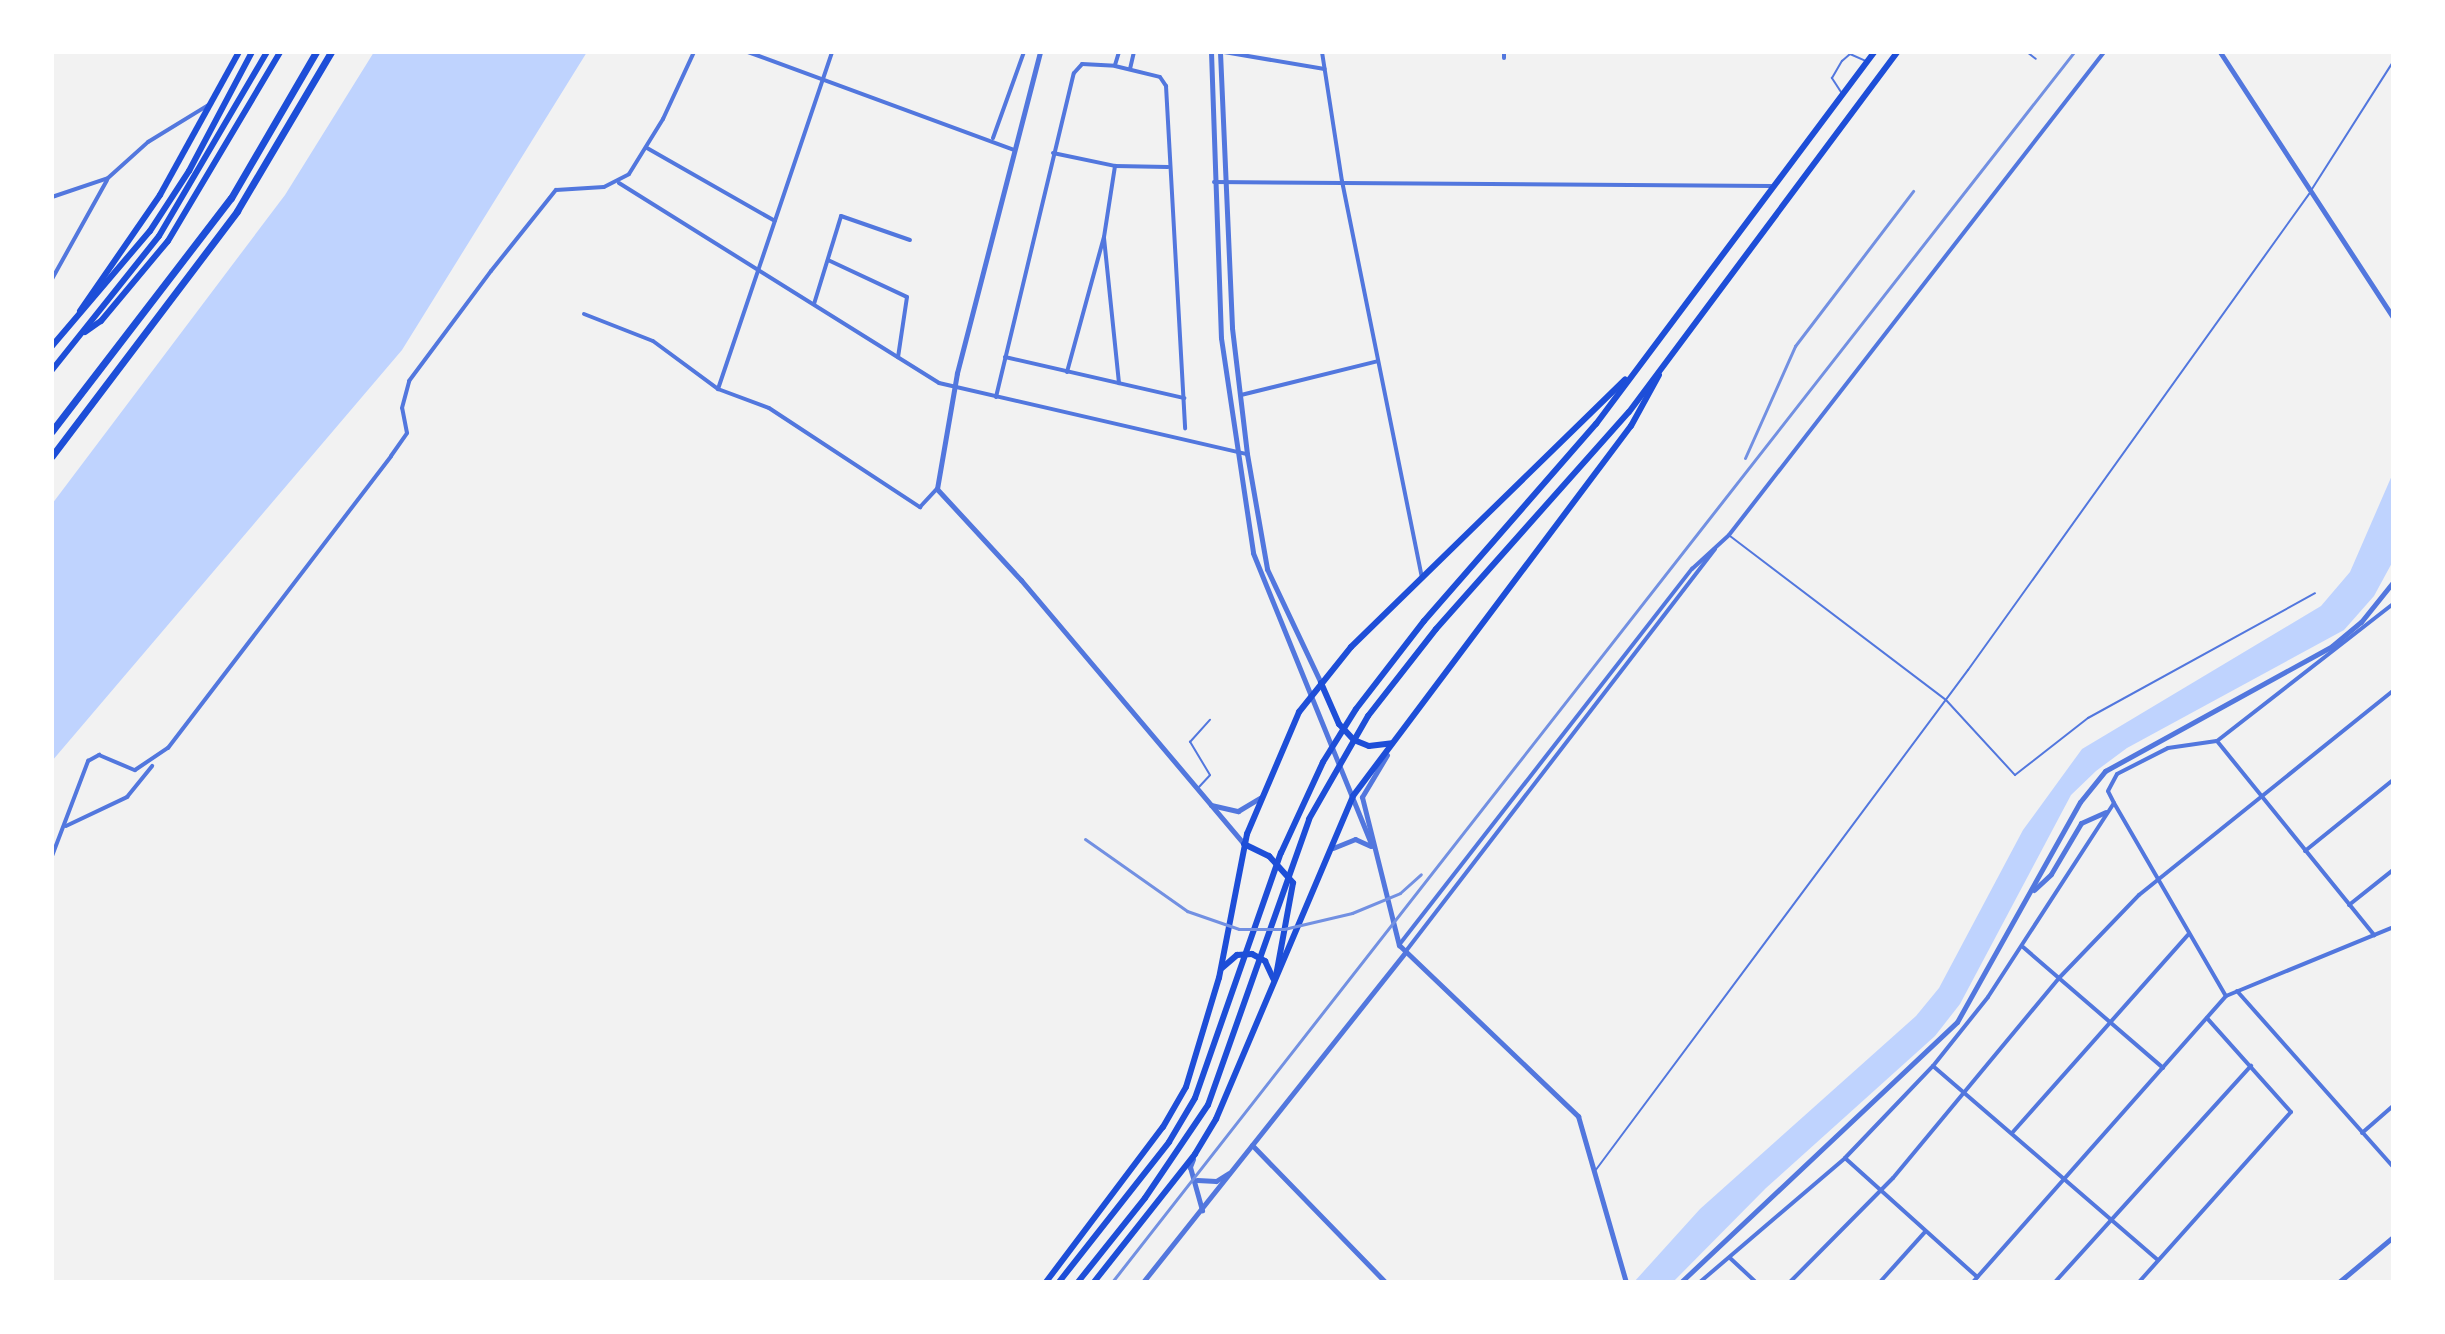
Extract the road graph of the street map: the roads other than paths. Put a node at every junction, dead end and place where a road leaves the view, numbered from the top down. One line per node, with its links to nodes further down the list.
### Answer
1 (239, 52): 30 (main road)
2 (252, 52): 54 (main road)
3 (267, 52): 55 (main road)
4 (280, 52): 55 (main road)
5 (316, 52): 71 (highway)
6 (331, 52): 74 (highway)
7 (694, 52): 32 (street)
8 (748, 52): 28 (street)
9 (832, 52): 28 (street)
10 (1024, 52): 31 (street)
11 (1040, 52): 33 (street)
12 (1119, 52): 25 (street)
13 (1134, 52): 26 (street)
14 (1211, 52): 39 (street)
15 (1222, 52): 27 (street); 40 (street)
16 (1322, 52): 27 (street)
17 (1874, 52): 23 (main road)
18 (1897, 52): 60 (main road)
19 (2027, 52): 22 (lane)
20 (2104, 52): 78 (street)
21 (2220, 52): 43 (street)
22 (2036, 59)
23 (1868, 61): 29 (main road); 29 (lane)
24 (2393, 62): 43 (lane)
25 (1115, 66): 26 (street); 34 (street)
26 (1130, 69): 36 (street)
27 (1325, 69): 38 (street)
28 (822, 83): 31 (street); 45 (street)
29 (1842, 94): 42 (main road)
30 (212, 103): 37 (street); 54 (main road)
31 (993, 138): 33 (street)
32 (647, 148): 41 (street); 45 (street)
33 (1015, 150): 65 (street)
34 (1053, 153): 35 (street); 58 (street)
35 (1115, 166): 36 (street); 46 (street)
36 (1168, 167): 69 (street)
37 (108, 178): 44 (street); 50 (street)
38 (1342, 181): 40 (street); 42 (street); 59 (street)
39 (1214, 182): 40 (street); 73 (street)
40 (1224, 182): 67 (street)
41 (618, 183): 49 (street); 96 (street)
42 (1771, 186): 63 (main road)
43 (2309, 193): 53 (street); 90 (lane)
44 (52, 197)
45 (775, 221): 49 (street)
46 (1104, 237): 62 (street); 64 (street)
47 (910, 240): 48 (street)
48 (828, 260): 51 (street); 57 (street)
49 (759, 270): 51 (street); 66 (street)
50 (52, 279)
51 (814, 304): 57 (street)
52 (584, 314): 66 (street)
53 (2393, 317)
54 (71, 325): 56 (main road)
55 (85, 332): 61 (main road)
56 (52, 346)
57 (898, 357): 65 (street)
58 (1005, 357): 62 (street); 68 (street)
59 (1378, 361): 67 (street); 80 (street)
60 (1661, 368): 89 (main road); 153 (main road)
61 (52, 370)
62 (1067, 372): 64 (street)
63 (1633, 372): 80 (main road); 152 (main road)
64 (1119, 383): 69 (street)
65 (954, 388): 68 (street); 75 (street)
66 (718, 389): 75 (street)
67 (1240, 395): 72 (street)
68 (996, 397): 73 (street)
69 (1184, 398): 70 (street)
70 (1185, 428)
71 (52, 431)
72 (1247, 454): 73 (street); 76 (street)
73 (1235, 455): 77 (street)
74 (52, 456)
75 (937, 489): 98 (street)
76 (1259, 521): 77 (street); 84 (street)
77 (1247, 522): 88 (street)
78 (1729, 535): 79 (street); 90 (lane)
79 (1715, 548): 85 (street); 86 (street)
80 (1422, 578): 84 (main road)
81 (2393, 582): 113 (street)
82 (2315, 593): 90 (lane)
83 (2393, 604): 94 (street)
84 (1321, 683): 88 (main road); 95 (main road)
85 (1604, 684): 86 (street); 92 (street)
86 (1611, 688): 93 (street)
87 (2393, 691): 101 (street)
88 (1311, 696): 99 (street); 100 (main road)
89 (1424, 697): 95 (main road); 107 (street)
90 (1946, 700): 140 (lane)
91 (1210, 720): 98 (lane)
92 (1570, 729): 93 (street); 118 (street)
93 (1576, 733): 120 (street)
94 (2217, 741): 101 (street); 103 (street)
95 (1392, 743): 99 (main road)
96 (156, 761): 105 (street); 105 (street)
97 (2393, 780): 109 (street)
98 (1196, 790): 102 (street)
99 (1353, 796): 107 (street); 108 (main road)
100 (1260, 798): 102 (street); 106 (main road)
101 (2261, 798): 109 (street); 112 (street)
102 (1205, 800): 106 (street)
103 (2114, 803): 104 (street); 112 (street)
104 (2106, 812): 113 (street); 119 (street)
105 (65, 826): 110 (street)
106 (1244, 844): 122 (main road); 123 (main road)
107 (1372, 847): 108 (street); 118 (street)
108 (1329, 851): 123 (main road)
109 (2305, 851): 114 (street)
110 (52, 856)
111 (2393, 870): 114 (street)
112 (2160, 879): 116 (street); 121 (street)
113 (2031, 893): 158 (street)
114 (2349, 905): 117 (street)
115 (2393, 927): 117 (street)
116 (2188, 935): 125 (street); 127 (street)
117 (2374, 935): 124 (street)
118 (1399, 945): 120 (street)
119 (2023, 947): 121 (street); 128 (street)
120 (1405, 953): 135 (street); 140 (street)
121 (2060, 977): 127 (street); 131 (street)
122 (1219, 978): 123 (main road); 151 (main road)
123 (1275, 983): 136 (main road)
124 (2237, 991): 125 (street); 134 (street)
125 (2226, 996): 126 (street)
126 (2207, 1018): 129 (street); 130 (street)
127 (2110, 1022): 130 (street); 133 (street)
128 (1933, 1066): 131 (street); 137 (street)
129 (2251, 1066): 145 (street); 149 (street)
130 (2163, 1068): 141 (street)
131 (1966, 1093): 133 (street); 143 (street)
132 (2393, 1106): 134 (street)
133 (2012, 1133): 141 (street)
134 (2362, 1133): 138 (street)
135 (1252, 1145): 139 (street); 156 (street)
136 (1195, 1154): 142 (street); 154 (main road)
137 (1845, 1158): 143 (street); 148 (street)
138 (2393, 1167)
139 (1233, 1170): 142 (street); 144 (street)
140 (1594, 1172): 157 (street)
141 (2063, 1178): 145 (street); 150 (street)
142 (1197, 1180): 144 (street)
143 (1879, 1190): 146 (street); 161 (street)
144 (1202, 1211): 155 (street)
145 (2111, 1219): 149 (street); 164 (street)
146 (1925, 1232): 150 (street); 162 (street)
147 (2393, 1237): 166 (street)
148 (1730, 1258): 159 (street); 160 (street)
149 (2158, 1260): 165 (street)
150 (1977, 1277): 163 (street)
151 (1046, 1282)
152 (1059, 1282)
153 (1078, 1282)
154 (1094, 1282)
155 (1143, 1282)
156 (1385, 1282)
157 (1626, 1282)
158 (1681, 1282)
159 (1700, 1282)
160 (1756, 1282)
161 (1790, 1282)
162 (1880, 1282)
163 (1973, 1282)
164 (2055, 1282)
165 (2139, 1282)
166 (2339, 1282)

